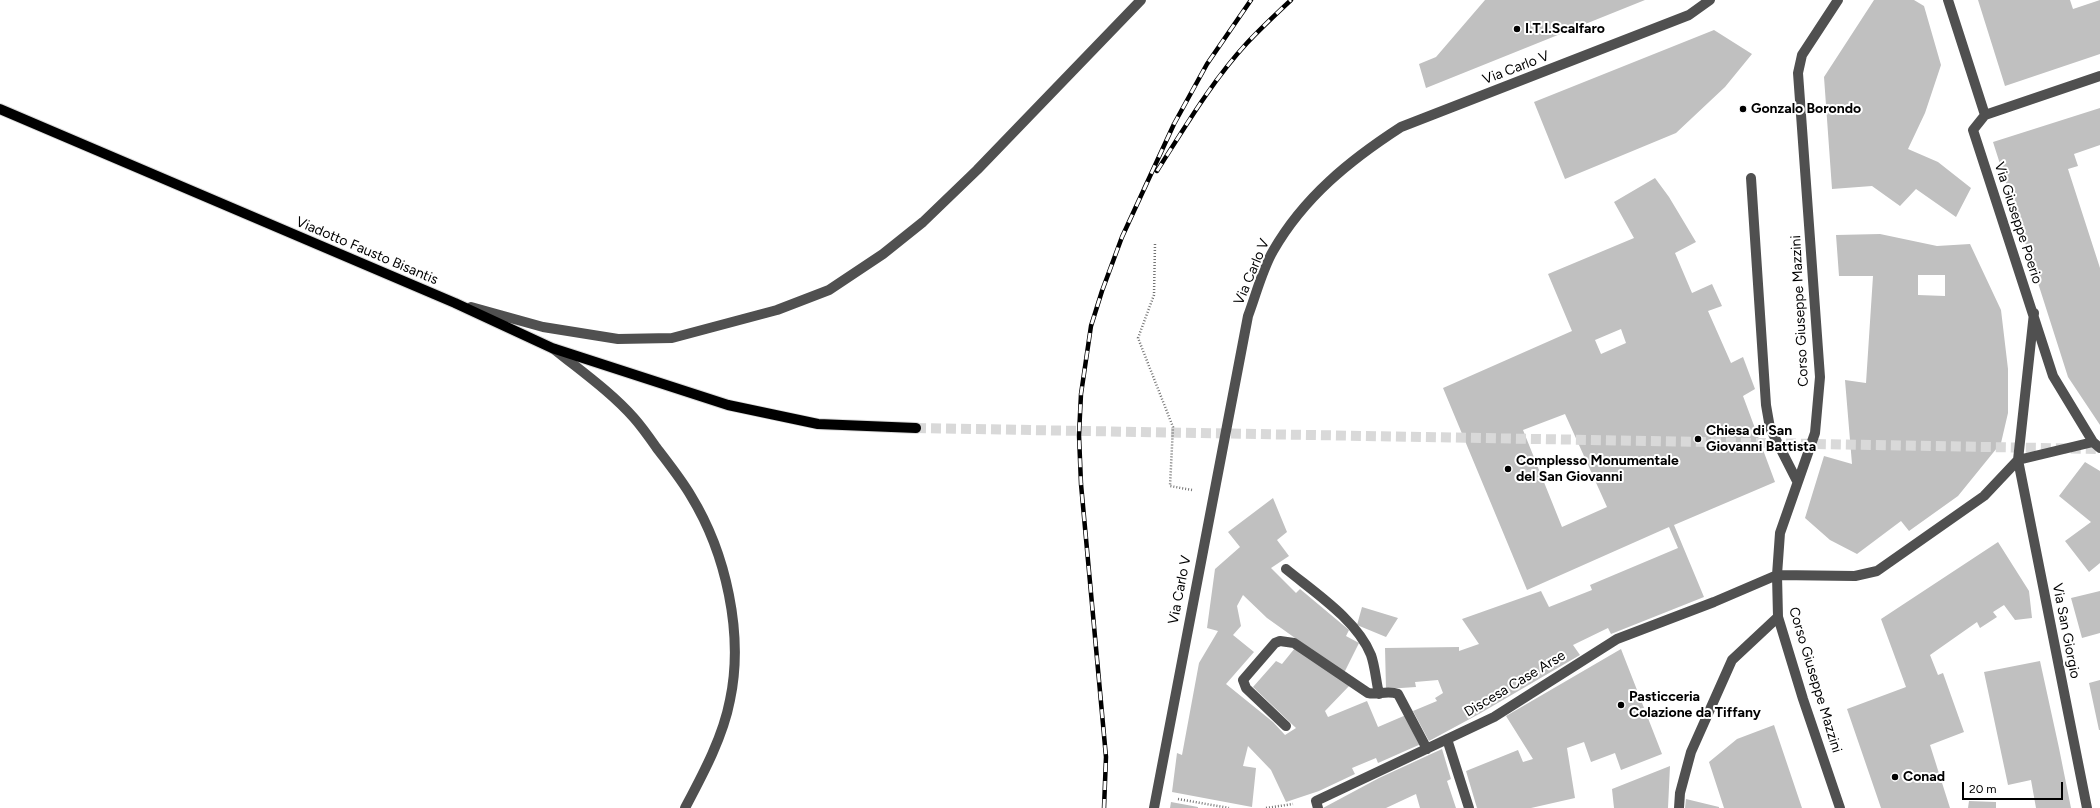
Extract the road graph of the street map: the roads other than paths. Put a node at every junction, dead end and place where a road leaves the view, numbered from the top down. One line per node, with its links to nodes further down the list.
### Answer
1 (1141, 0): 9 (street)
2 (1710, 0): 25 (street, Via Carlo V)
3 (1838, 0): 15 (street, Corso Giuseppe Mazzini)
4 (1948, 0): 7 (street)
5 (2100, 76): 7 (street)
6 (0, 109): 9 (main road, Viadotto Fausto Bisantis)
7 (1985, 115): 10 (street, Via Giuseppe Poerio)
8 (1751, 178): 15 (street)
9 (455, 303): 11 (main road, Viadotto Fausto Bisantis)
10 (2034, 313): 13 (street, Via Giuseppe Poerio); 14 (street, Via San Giorgio)
11 (552, 348): 12 (main road, Viadotto Fausto Bisantis); 24 (street)
12 (916, 428)
13 (2097, 445): 14 (street)
14 (2018, 460): 17 (street); 29 (street, Via San Giorgio)
15 (1797, 481): 17 (street, Corso Giuseppe Mazzini)
16 (1286, 569): 19 (street)
17 (1777, 575): 18 (street, Corso Giuseppe Mazzini); 21 (street, Discesa Case Arse)
18 (1778, 617): 27 (street); 28 (street, Corso Giuseppe Mazzini)
19 (1379, 694): 20 (street); 22 (street)
20 (1286, 726)
21 (1447, 739): 22 (street, Discesa Case Arse); 26 (street)
22 (1427, 749): 23 (street, Discesa Case Arse)
23 (1317, 804)
24 (685, 808)
25 (1154, 808)
26 (1468, 808)
27 (1679, 808)
28 (1840, 808)
29 (2087, 808)

